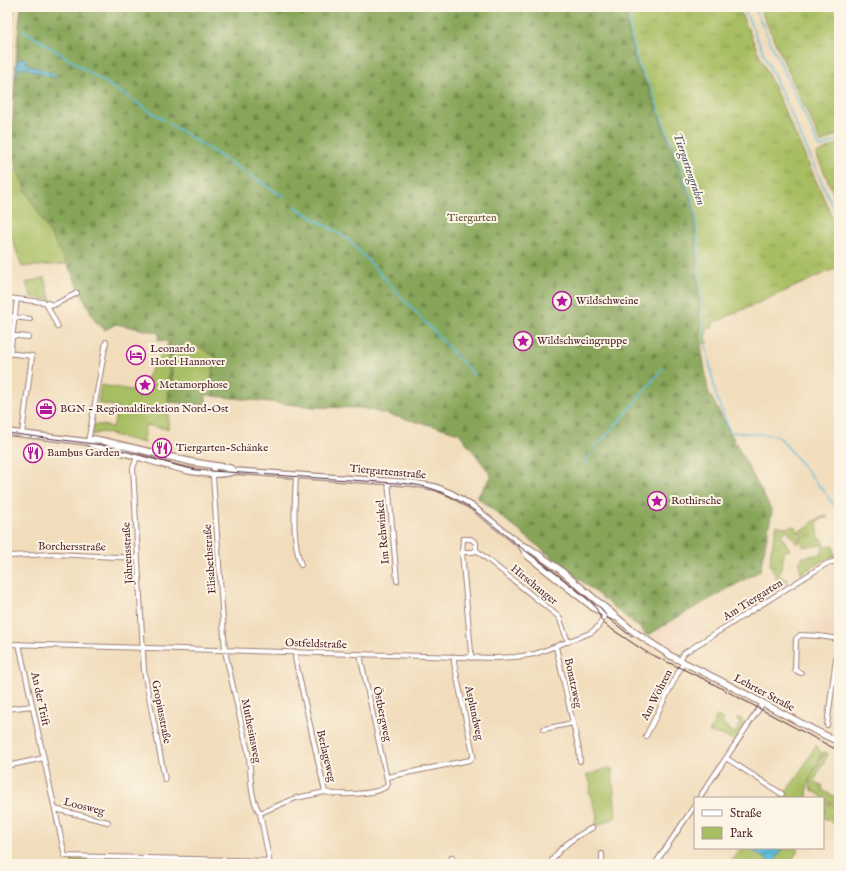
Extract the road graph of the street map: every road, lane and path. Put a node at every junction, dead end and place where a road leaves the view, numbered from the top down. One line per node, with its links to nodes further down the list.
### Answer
1 (77, 293): 4 (street)
2 (7, 298): 3 (street)
3 (16, 299): 4 (street); 6 (street)
4 (47, 303): 8 (street)
5 (7, 316): 6 (street)
6 (15, 317): 7 (street); 10 (street)
7 (30, 318)
8 (58, 327)
9 (7, 335): 10 (street)
10 (12, 335): 11 (street); 13 (street)
11 (28, 337)
12 (106, 342): 16 (street)
13 (9, 354): 15 (street)
14 (7, 432): 15 (main road, Tiergartenstraße)
15 (22, 434): 16 (main road, Tiergartenstraße)
16 (88, 442): 17 (main road, Tiergartenstraße); 18 (main road, Tiergartenstraße)
17 (137, 457): 20 (main road, Tiergartenstraße); 26 (street, Jöhrensstraße)
18 (214, 466): 19 (main road, Tiergartenstraße); 20 (street, Elisabethstraße)
19 (234, 471): 20 (main road, Tiergartenstraße); 21 (main road, Tiergartenstraße)
20 (214, 473): 37 (street, Elisabethstraße)
21 (296, 475): 22 (main road, Tiergartenstraße); 28 (street)
22 (388, 481): 29 (street, Im Rehwinkel); 30 (main road, Tiergartenstraße)
23 (476, 550): 24 (street); 24 (street, Hirschanger); 32 (street, Hirschanger)
24 (462, 552): 41 (street)
25 (7, 556): 26 (street, Borchersstraße)
26 (137, 558): 36 (street, Jöhrensstraße)
27 (839, 560): 42 (street, Am Tiergarten)
28 (300, 565)
29 (397, 581)
30 (606, 612): 32 (street, Ostfeldstraße); 42 (main road, Tiergartenstraße)
31 (839, 638): 43 (street); 44 (street)
32 (568, 642): 35 (street, Ostfeldstraße)
33 (7, 644): 34 (street, Ostfeldstraße)
34 (19, 644): 36 (street, Ostfeldstraße); 47 (street, An der Trift)
35 (556, 647): 41 (street, Ostfeldstraße); 49 (street, Bonatzweg)
36 (142, 648): 37 (street, Ostfeldstraße); 59 (street, Gropiusstraße)
37 (225, 651): 38 (street, Ostfeldstraße); 65 (street, Muthesiusweg)
38 (296, 652): 39 (street, Ostfeldstraße); 60 (street, Berlageweg)
39 (362, 655): 40 (street, Ostfeldstraße); 58 (street, Östbergweg)
40 (454, 657): 41 (street, Ostfeldstraße); 58 (street, Asplundweg)
41 (471, 658)
42 (682, 662): 46 (main road, Lehrter Straße); 52 (street, Am Wöhren)
43 (801, 673)
44 (832, 685): 45 (street); 50 (street)
45 (839, 686)
46 (763, 703): 53 (main road, Lehrter Straße); 55 (street)
47 (32, 706): 48 (street); 54 (street, An der Trift)
48 (7, 709)
49 (573, 723): 51 (street, Bonatzweg); 56 (street, Bonatzweg)
50 (827, 725)
51 (544, 729)
52 (646, 736)
53 (839, 742)
54 (44, 758): 57 (street); 64 (street, An der Trift)
55 (726, 758): 61 (street); 62 (street)
56 (580, 760)
57 (7, 766)
58 (387, 777): 60 (street, Berlageweg)
59 (166, 780)
60 (325, 792): 65 (street)
61 (782, 794)
62 (701, 797)
63 (694, 806): 74 (street)
64 (55, 809): 66 (street, Loosweg); 70 (street, An der Trift)
65 (260, 813): 70 (street, Muthesiusweg)
66 (108, 822)
67 (592, 828): 72 (street)
68 (602, 854): 73 (street)
69 (452, 857): 71 (street)
70 (270, 863)
71 (454, 864)
72 (550, 864)
73 (602, 864)
74 (655, 864)

